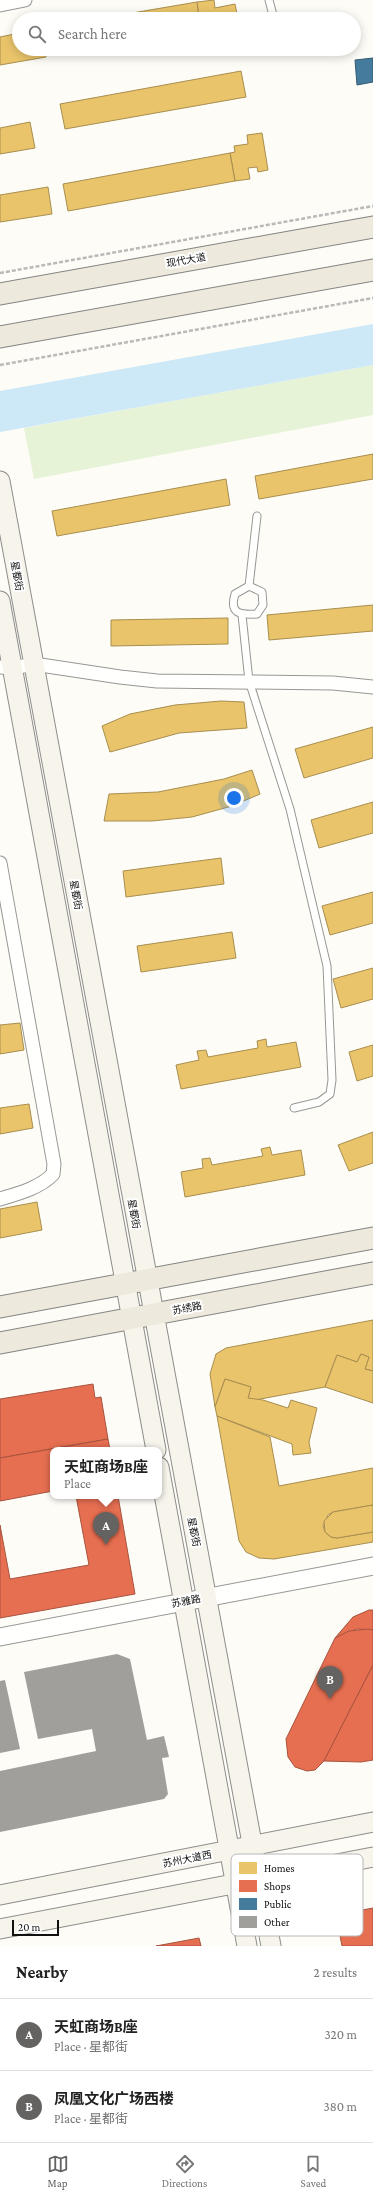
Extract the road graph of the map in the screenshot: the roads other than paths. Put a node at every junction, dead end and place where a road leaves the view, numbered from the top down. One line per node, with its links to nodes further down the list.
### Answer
1 (25, 0): 3 (street)
2 (269, 0): 4 (lane)
3 (0, 4)
4 (272, 12)
5 (373, 227): 7 (main road, 现代大道)
6 (373, 270): 8 (main road)
7 (0, 294)
8 (0, 337)
9 (0, 481): 14 (main road, 星都街)
10 (257, 516): 11 (lane)
11 (249, 586): 13 (lane); 13 (lane)
12 (0, 601): 15 (main road)
13 (242, 615): 16 (lane)
14 (34, 664): 15 (street); 16 (street); 23 (main road, 星都街)
15 (6, 667): 24 (main road)
16 (249, 681): 17 (street); 19 (lane)
17 (373, 687)
18 (0, 863): 20 (street)
19 (294, 1108)
20 (0, 1199)
21 (373, 1238): 23 (main road)
22 (373, 1273): 26 (main road, 苏绣路)
23 (146, 1280): 24 (main road); 26 (main road, 星都街)
24 (125, 1284): 25 (main road); 27 (main road)
25 (0, 1307)
26 (153, 1315): 27 (main road, 苏绣路); 32 (main road, 星都街)
27 (131, 1319): 28 (main road, 苏绣路); 29 (main road)
28 (0, 1343)
29 (155, 1447)
30 (162, 1483): 33 (main road)
31 (373, 1566): 32 (street, 苏雅路)
32 (206, 1597): 33 (street, 苏雅路); 36 (main road, 星都街)
33 (184, 1601): 34 (street, 苏雅路); 37 (main road)
34 (0, 1637)
35 (373, 1822): 36 (main road, 苏州大道西)
36 (252, 1846): 37 (main road, 苏州大道西); 38 (main road, 星都街)
37 (230, 1850): 39 (main road); 43 (main road, 苏州大道西)
38 (254, 1854)
39 (231, 1856)
40 (373, 1857): 41 (main road)
41 (363, 1859)
42 (231, 1884): 44 (main road)
43 (0, 1895)
44 (0, 1929)
45 (245, 1936): 47 (main road)
46 (269, 1936): 48 (main road, 星都街)
47 (247, 1946)
48 (271, 1946)

